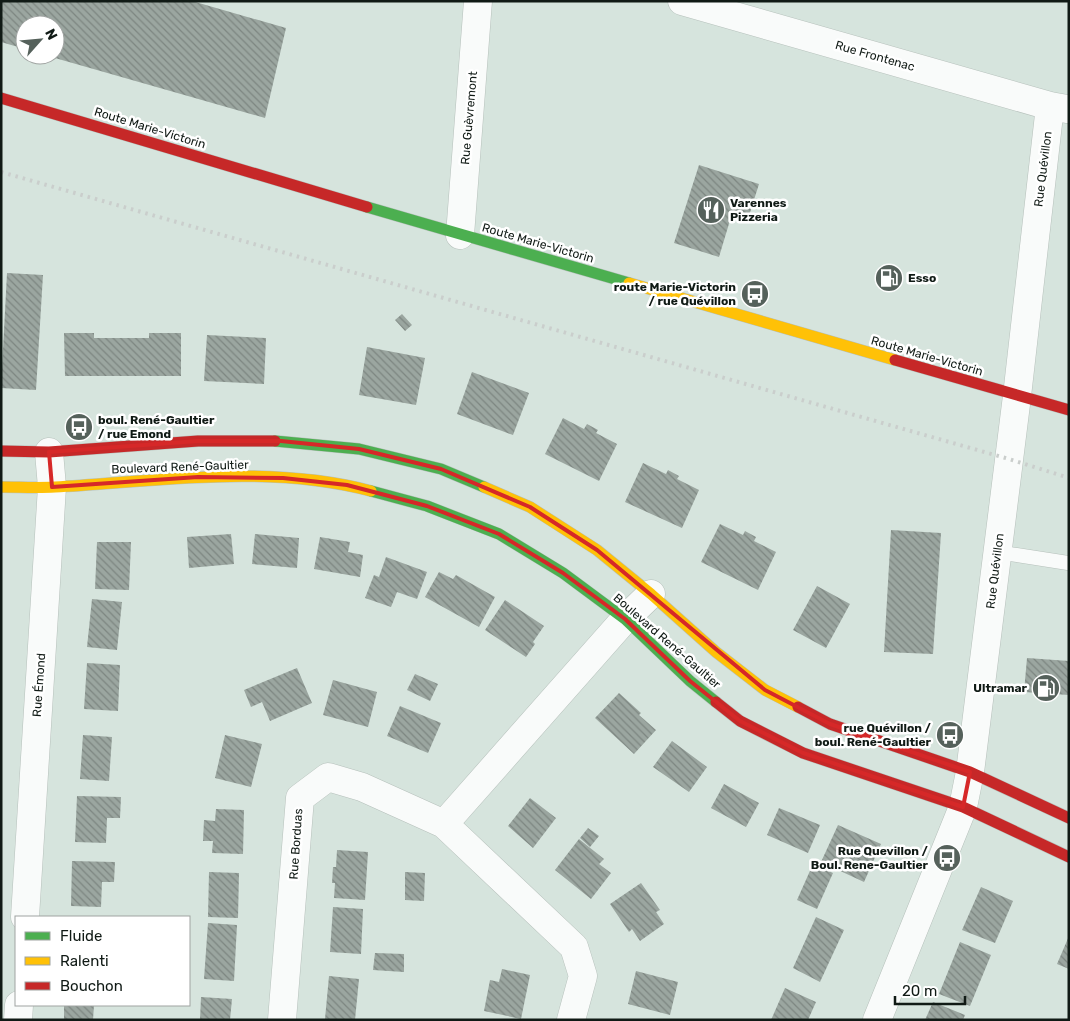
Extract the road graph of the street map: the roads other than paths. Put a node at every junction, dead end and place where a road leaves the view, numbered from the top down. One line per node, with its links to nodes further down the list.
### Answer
1 (478, 1): 6 (street, Rue Guèvremont)
2 (682, 1): 3 (street, Rue Frontenac)
3 (749, 11): 5 (street, Rue Frontenac)
4 (1, 98): 6 (street, Route Marie-Victorin)
5 (1060, 108): 7 (street, Rue Quévillon)
6 (460, 235): 7 (street, Route Marie-Victorin)
7 (1017, 396): 8 (street, Route Marie-Victorin); 13 (street, Rue Quévillon)
8 (1069, 410)
9 (1, 451): 10 (street, Boulevard René-Gaultier)
10 (49, 452): 12 (street, Rue Émond); 15 (street, Boulevard René-Gaultier)
11 (1, 487): 12 (street, Boulevard René-Gaultier)
12 (52, 487): 16 (street, Boulevard René-Gaultier); 22 (street, Rue Émond)
13 (997, 552): 14 (lane); 17 (street, Rue Quévillon)
14 (1068, 563)
15 (651, 594): 16 (street); 17 (street, Boulevard René-Gaultier)
16 (625, 619): 18 (street, Boulevard René-Gaultier); 20 (street)
17 (970, 772): 18 (street, Rue Quévillon); 19 (street, Boulevard René-Gaultier)
18 (963, 807): 21 (street, Boulevard René-Gaultier); 27 (street, Rue Quévillon)
19 (1069, 818)
20 (444, 824): 25 (street, Rue Borduas); 26 (street, Rue Borduas)
21 (1069, 856)
22 (25, 916)
23 (19, 1006): 24 (street)
24 (18, 1020)
25 (282, 1020)
26 (571, 1020)
27 (877, 1020)

